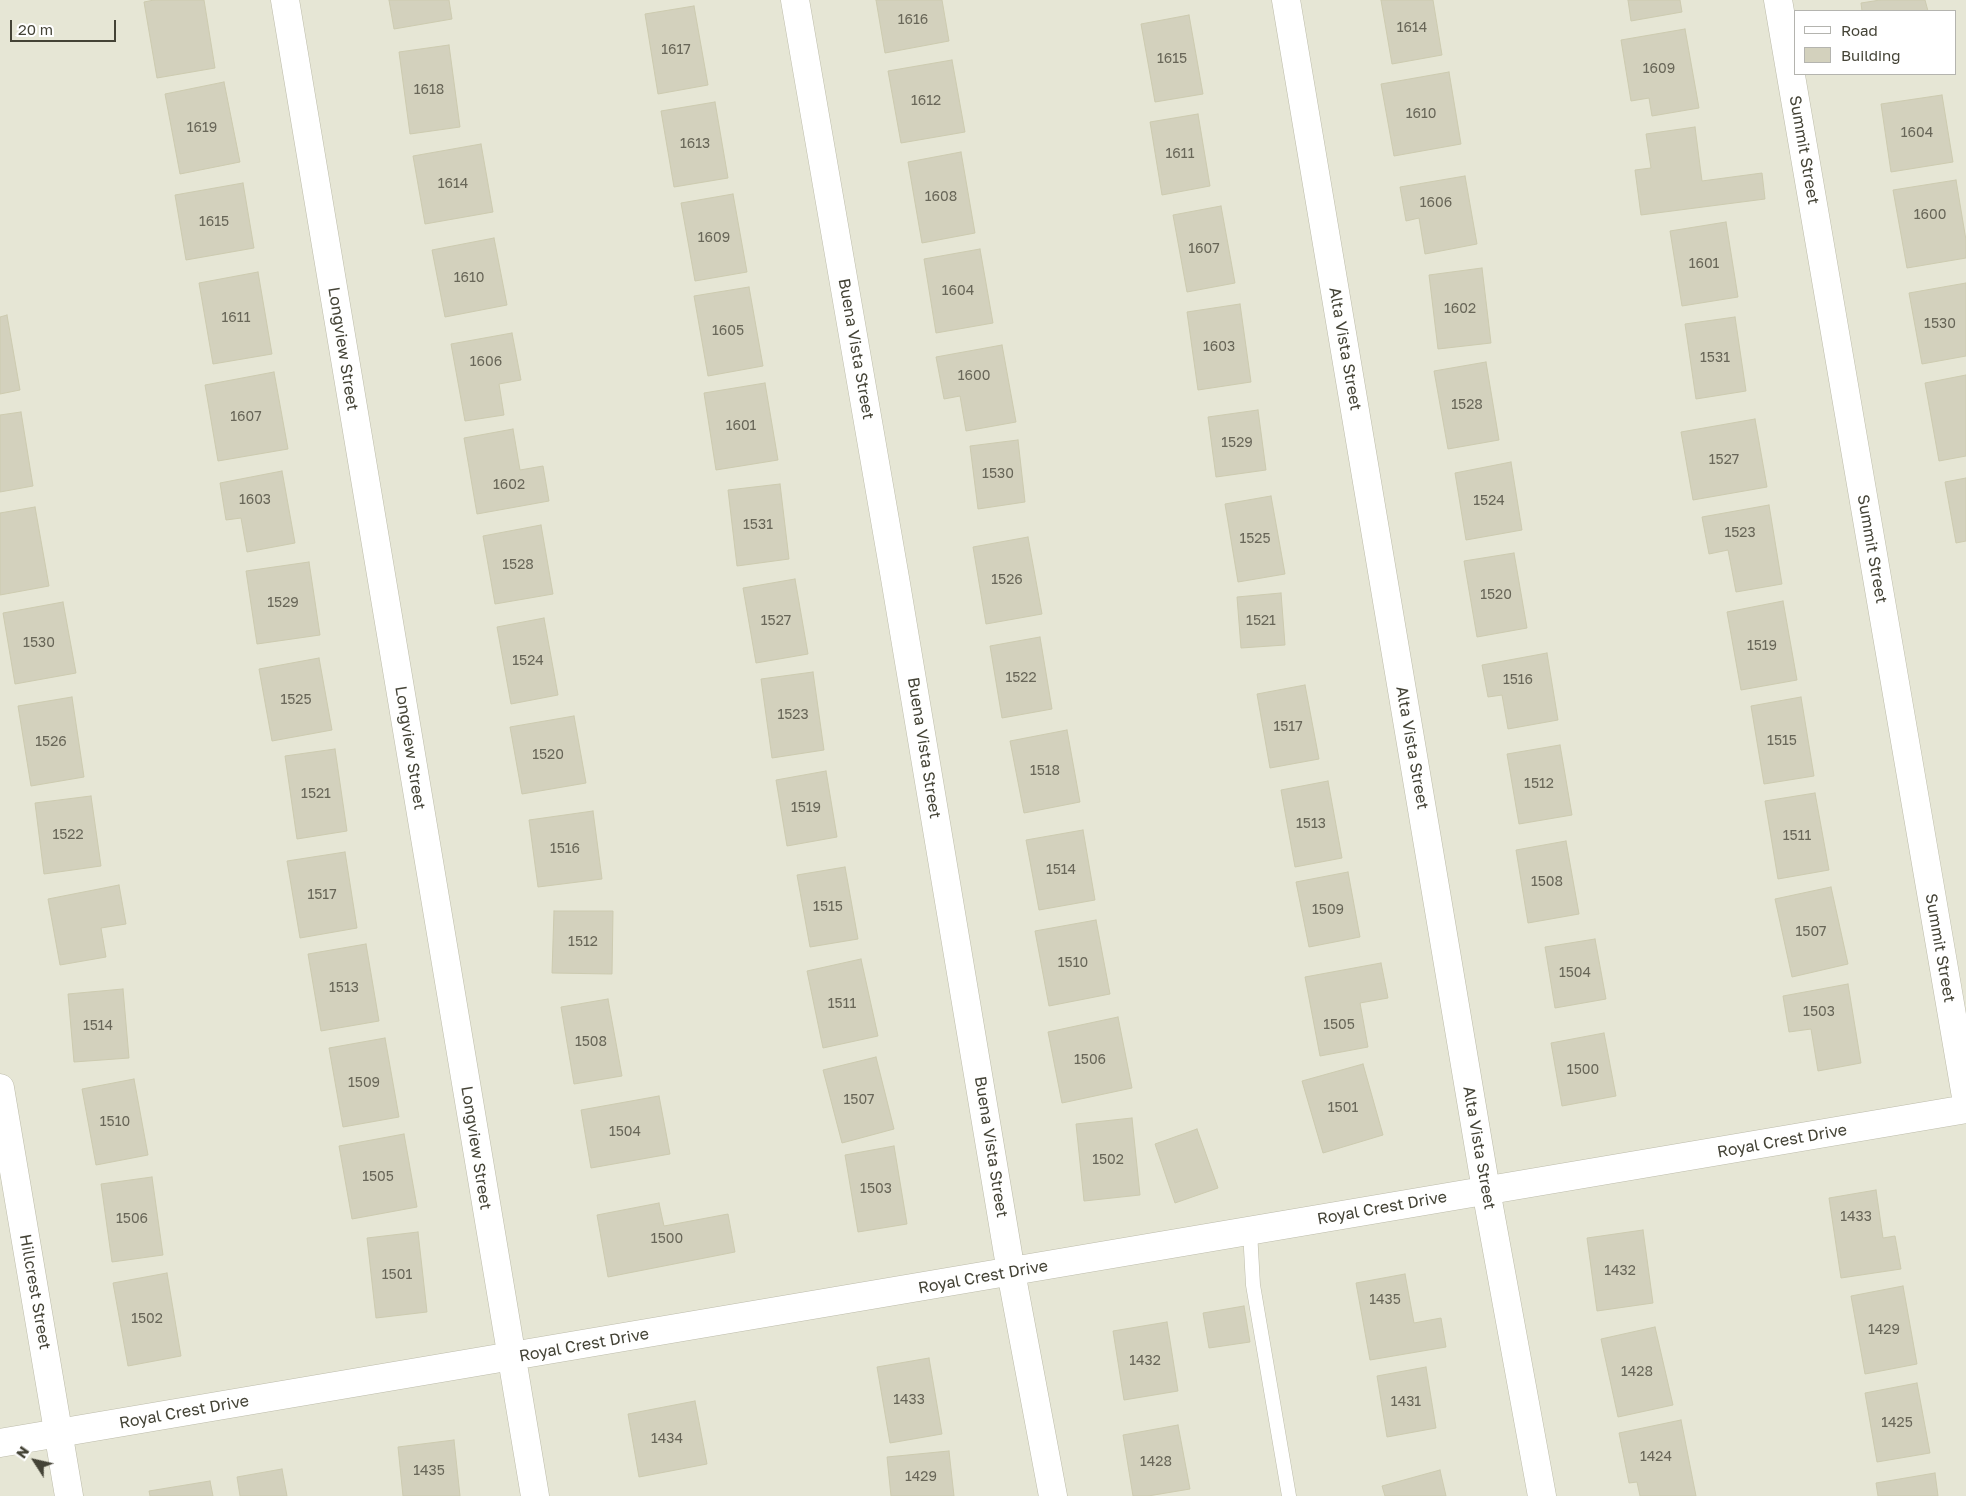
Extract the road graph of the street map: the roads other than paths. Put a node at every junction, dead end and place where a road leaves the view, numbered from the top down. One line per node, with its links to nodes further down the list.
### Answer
1 (285, 0): 11 (street, Longview Street)
2 (795, 0): 10 (street, Buena Vista Street)
3 (1286, 0): 8 (street, Alta Vista Street)
4 (1778, 0): 6 (street, Summit Street)
5 (0, 1088): 12 (street, Hillcrest Street)
6 (1966, 1098)
7 (1966, 1110): 8 (street, Royal Crest Drive)
8 (1486, 1190): 9 (street, Royal Crest Drive); 18 (street, Alta Vista Street)
9 (1250, 1231): 10 (street, Royal Crest Drive); 17 (lane)
10 (1011, 1272): 11 (street, Royal Crest Drive); 16 (street, Buena Vista Street)
11 (511, 1357): 12 (street, Royal Crest Drive); 15 (street, Longview Street)
12 (59, 1433): 13 (street, Royal Crest Drive); 14 (street, Hillcrest Street)
13 (0, 1442)
14 (69, 1496)
15 (535, 1496)
16 (1053, 1496)
17 (1289, 1496)
18 (1542, 1496)

